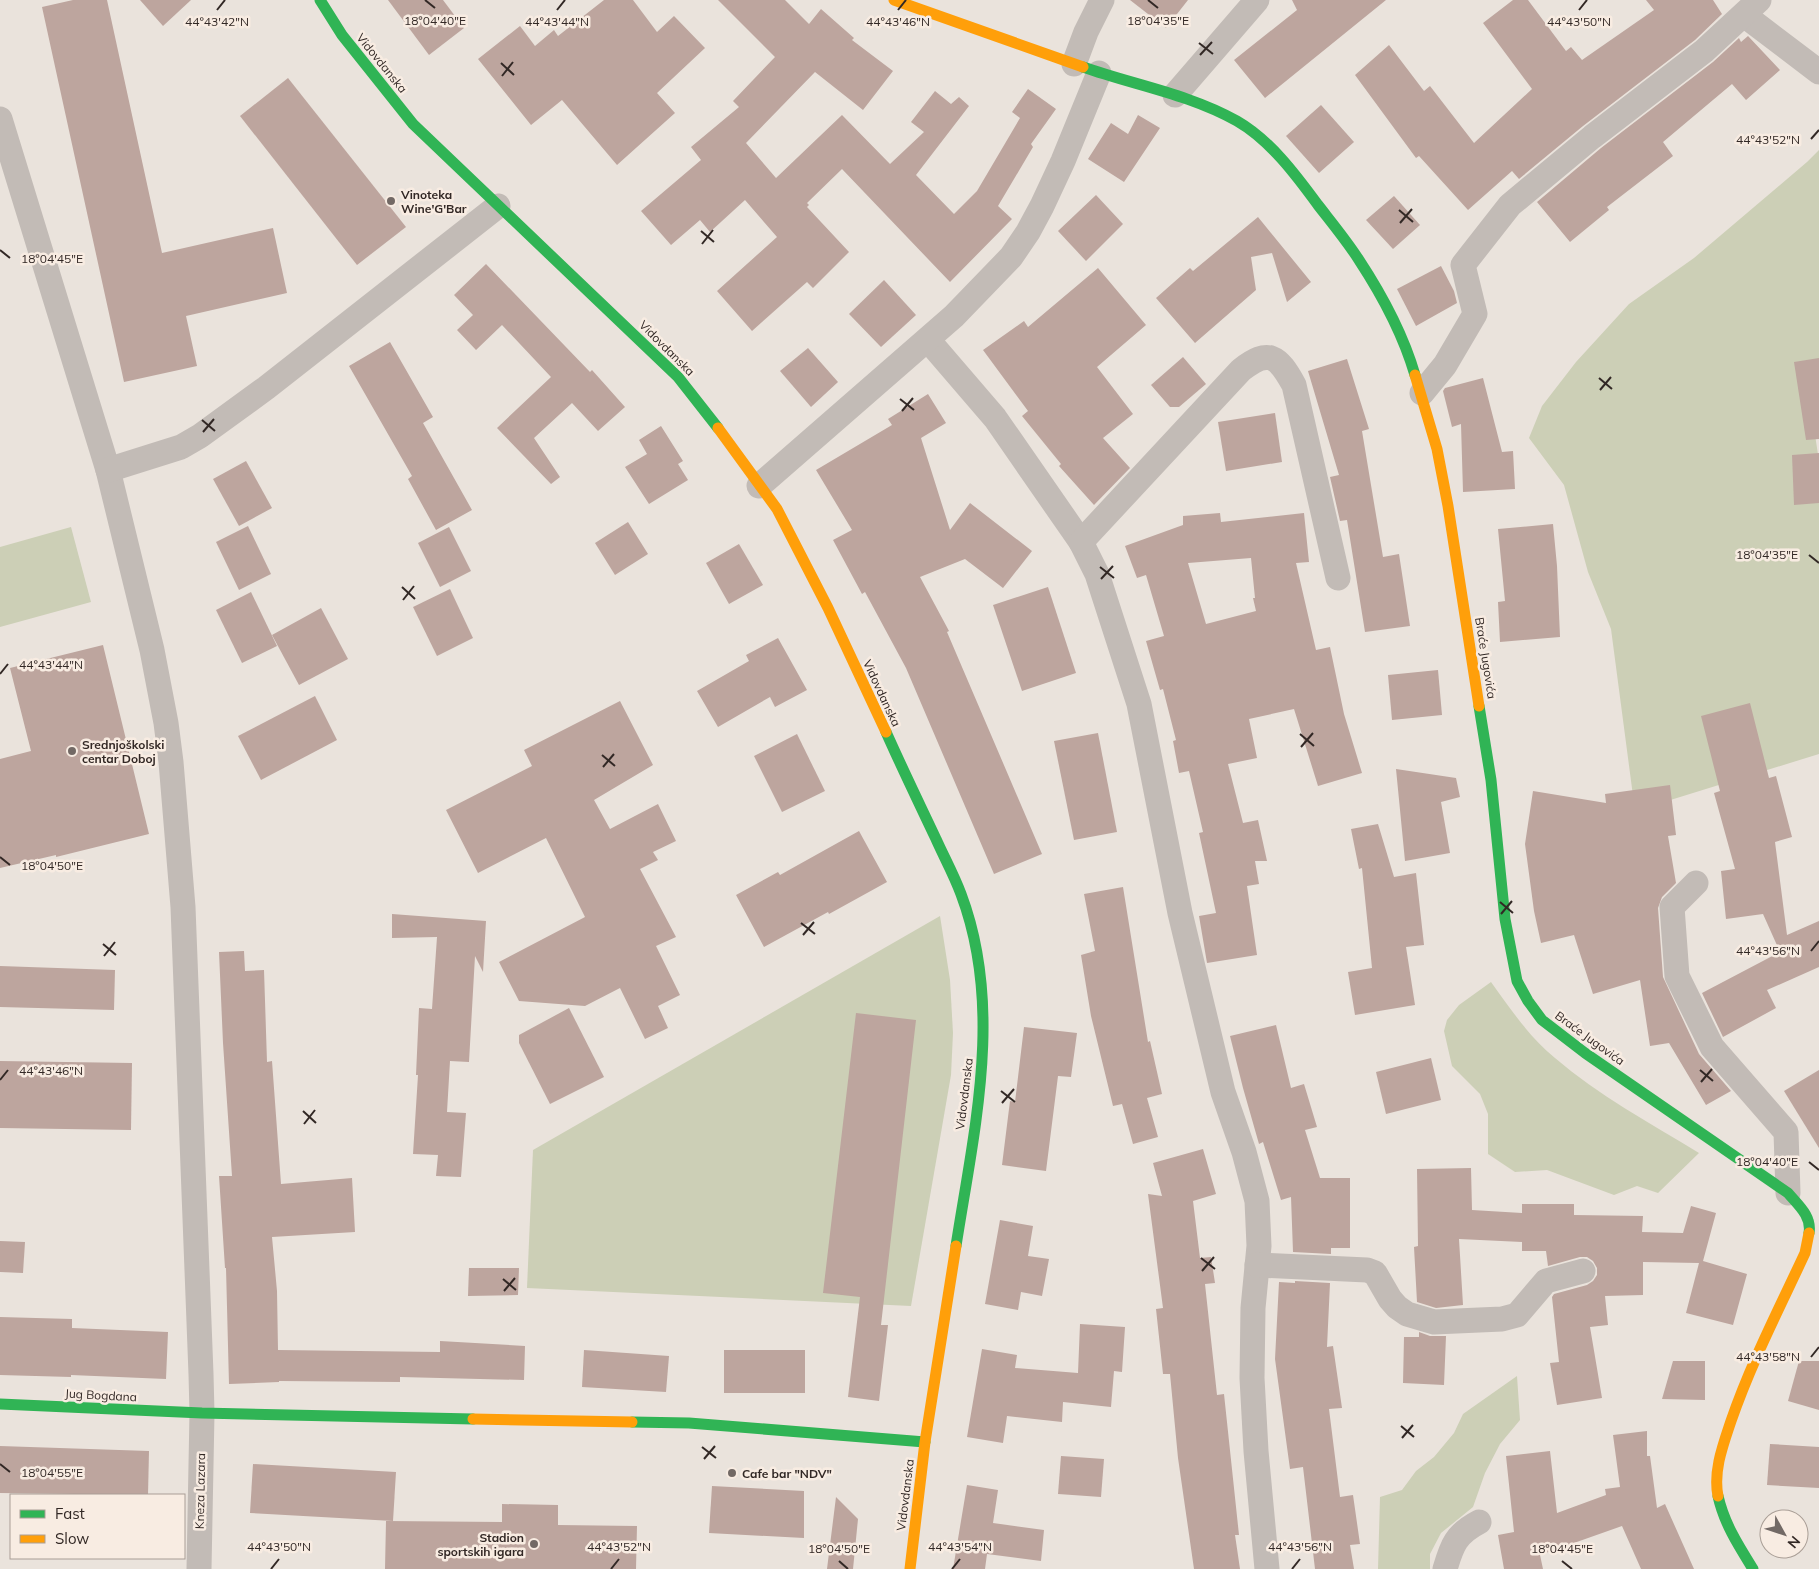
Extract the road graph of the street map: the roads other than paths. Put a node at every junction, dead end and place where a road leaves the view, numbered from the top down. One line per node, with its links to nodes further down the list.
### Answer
1 (320, 0): 11 (street, Vidovdanska)
2 (894, 0): 6 (street, Braće Jugovića)
3 (1102, 0): 6 (street)
4 (1257, 0): 9 (street)
5 (1752, 7): 7 (street); 13 (street)
6 (1074, 64): 8 (street, Braće Jugovića)
7 (1819, 72)
8 (1098, 73): 9 (street, Braće Jugovića); 12 (street)
9 (1175, 94): 13 (street, Braće Jugovića)
10 (0, 118): 14 (street, Kneza Lazara)
11 (498, 206): 14 (street); 15 (street, Vidovdanska)
12 (928, 340): 15 (street); 16 (street)
13 (1422, 393): 19 (street, Braće Jugovića)
14 (108, 470): 23 (street, Kneza Lazara)
15 (759, 486): 24 (street, Vidovdanska)
16 (1081, 542): 17 (street); 20 (street)
17 (1338, 578)
18 (1696, 883): 19 (street)
19 (1788, 1193): 30 (street, Braće Jugovića)
20 (1257, 1265): 21 (street); 28 (street)
21 (1583, 1271)
22 (0, 1404): 23 (street, Jug Bogdana)
23 (202, 1413): 24 (street, Jug Bogdana); 26 (street, Kneza Lazara)
24 (925, 1442): 27 (street, Vidovdanska)
25 (1479, 1522): 29 (street)
26 (199, 1569)
27 (910, 1569)
28 (1268, 1569)
29 (1445, 1569)
30 (1753, 1569)

